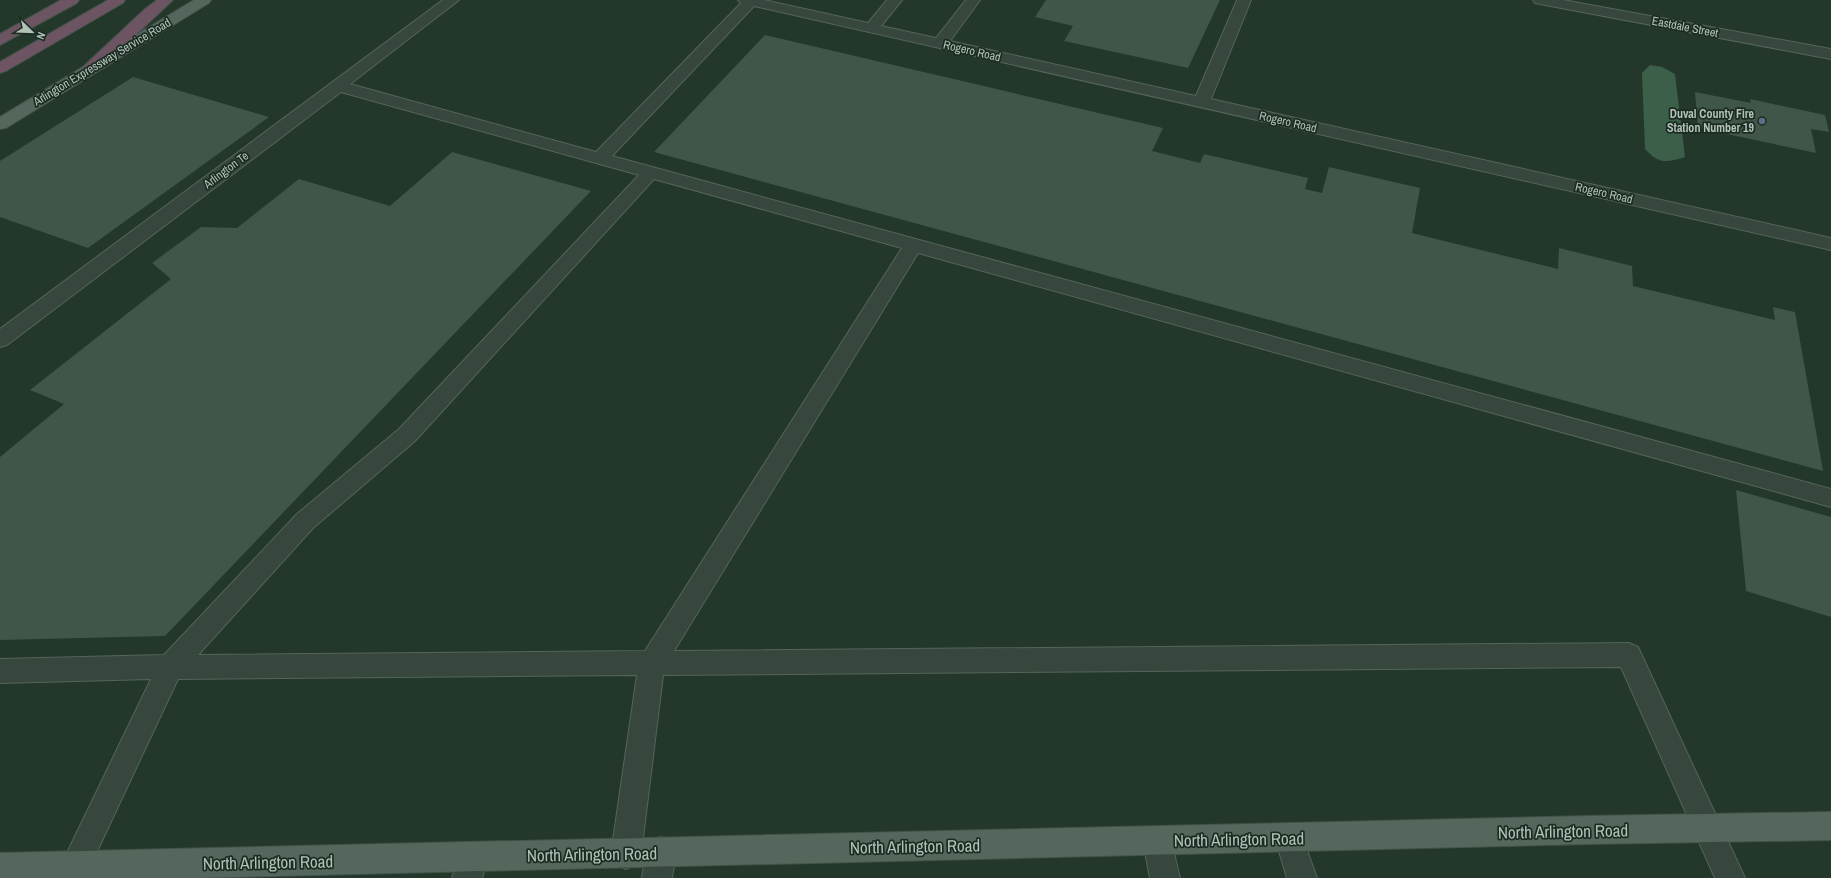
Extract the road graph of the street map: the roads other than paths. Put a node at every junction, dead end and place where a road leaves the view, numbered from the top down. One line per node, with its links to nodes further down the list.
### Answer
1 (72, 0): 12 (highway)
2 (118, 0): 15 (highway)
3 (166, 0): 16 (highway)
4 (204, 0): 16 (main road, Arlington Expressway Service Road)
5 (452, 0): 17 (street, Arlington Te)
6 (896, 0): 11 (street)
7 (973, 0): 13 (street)
8 (1244, 0): 18 (street)
9 (1540, 0): 14 (street, Eastdale Street)
10 (748, 1): 11 (street, Rogero Road); 20 (street)
11 (871, 29): 13 (street, Rogero Road)
12 (0, 40)
13 (940, 44): 18 (street, Rogero Road)
14 (1831, 54)
15 (0, 68)
16 (91, 68): 19 (main road, Arlington Expressway Service Road)
17 (338, 86): 20 (street); 24 (street, Arlington Te)
18 (1200, 103): 22 (street, Rogero Road)
19 (0, 124)
20 (600, 158): 21 (street)
21 (651, 172): 23 (street); 27 (street)
22 (1831, 244)
23 (914, 245): 25 (street); 26 (street)
24 (0, 340)
25 (1831, 498)
26 (652, 663): 27 (street); 30 (street); 33 (street)
27 (170, 667): 28 (street); 35 (street)
28 (0, 671)
29 (1831, 826): 30 (main road, North Arlington Road)
30 (1706, 828): 31 (main road, North Arlington Road); 40 (street)
31 (1289, 838): 32 (main road, North Arlington Road); 39 (street)
32 (1157, 841): 34 (main road, North Arlington Road); 38 (street)
33 (626, 854): 34 (main road, North Arlington Road); 37 (main road, North Arlington Road)
34 (659, 865)
35 (75, 866): 36 (main road, North Arlington Road); 37 (main road, North Arlington Road)
36 (0, 868)
37 (470, 868)
38 (1165, 878)
39 (1302, 878)
40 (1730, 878)

